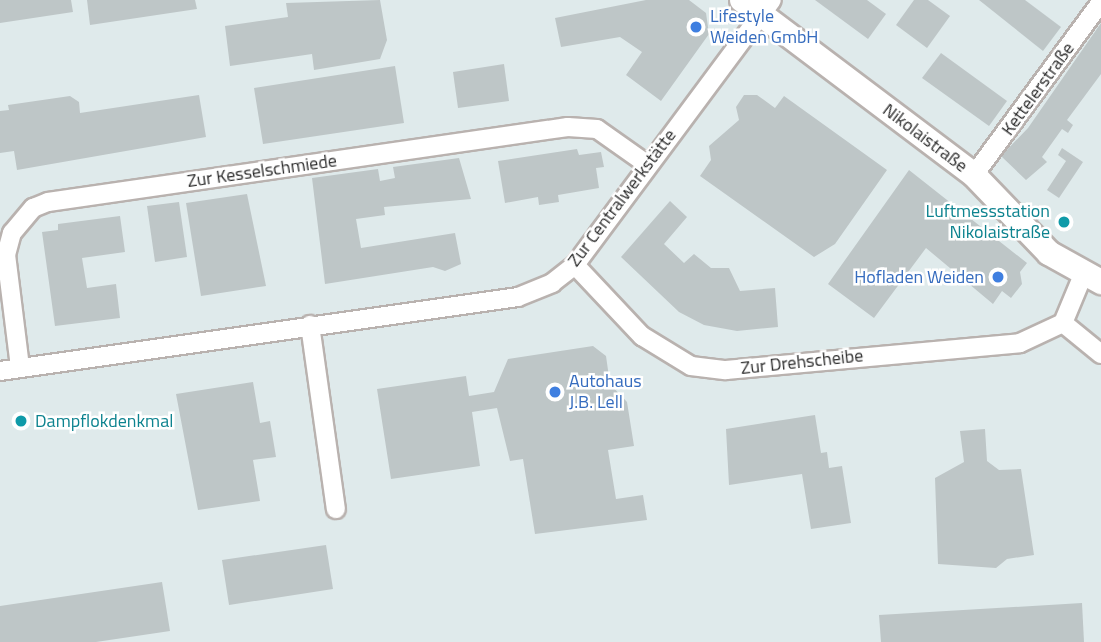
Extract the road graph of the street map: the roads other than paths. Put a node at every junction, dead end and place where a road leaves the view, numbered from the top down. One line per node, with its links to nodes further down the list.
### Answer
1 (1101, 2): 4 (street, Kettelerstraße)
2 (758, 5): 3 (street, Zur Centralwerkstätte); 4 (main road, Nikolaistraße)
3 (648, 164): 5 (street, Zur Centralwerkstätte); 10 (street, Zur Kesselschmiede)
4 (974, 176): 6 (main road, Nikolaistraße)
5 (575, 265): 7 (street, Zur Drehscheibe); 8 (street, Zur Centralwerkstätte)
6 (1092, 278): 7 (street)
7 (1063, 323): 9 (street)
8 (310, 325): 10 (street, Zur Centralwerkstätte); 12 (street)
9 (1101, 354)
10 (20, 367): 11 (street, Zur Centralwerkstätte)
11 (0, 371)
12 (336, 509)

